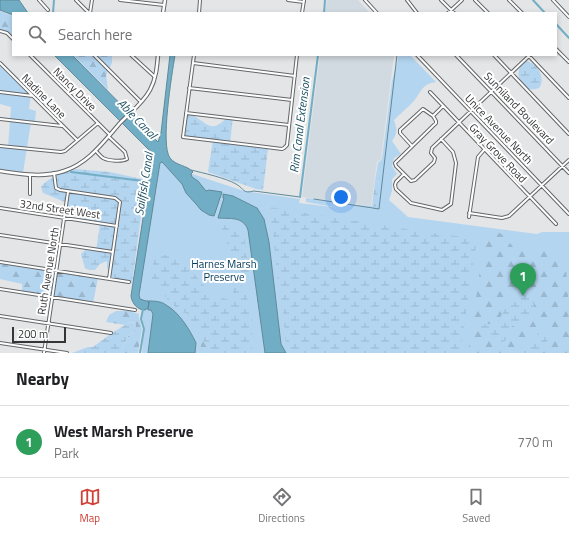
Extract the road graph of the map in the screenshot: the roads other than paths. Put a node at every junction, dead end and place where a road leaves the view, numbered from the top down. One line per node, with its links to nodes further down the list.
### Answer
1 (39, 0): 19 (street)
2 (76, 0): 21 (street)
3 (92, 0): 22 (street)
4 (120, 0): 18 (street)
5 (165, 0): 18 (street)
6 (200, 0): 24 (street)
7 (288, 0): 16 (street)
8 (365, 0): 26 (street)
9 (408, 0): 27 (street)
10 (441, 0): 20 (street)
11 (462, 0): 20 (street)
12 (475, 0): 28 (street)
13 (509, 0): 29 (street)
14 (553, 0): 17 (street)
15 (558, 0): 17 (street)
16 (304, 1): 25 (street)
17 (555, 2): 30 (street)
18 (164, 5): 23 (street)
19 (48, 10)
20 (451, 10)
21 (89, 12)
22 (90, 12)
23 (164, 12)
24 (199, 12)
25 (302, 12)
26 (377, 12)
27 (416, 12)
28 (487, 12)
29 (521, 12)
30 (569, 17)
31 (0, 31): 32 (street)
32 (12, 38)
33 (557, 50): 45 (street)
34 (31, 56): 65 (street, Nancy Drive)
35 (95, 56): 58 (street)
36 (133, 56): 50 (street)
37 (158, 56): 50 (street)
38 (194, 56): 47 (street)
39 (297, 56): 49 (street)
40 (418, 56): 61 (street, Unice Avenue North)
41 (457, 56): 52 (street, Sunniland Boulevard)
42 (495, 56): 48 (street)
43 (528, 56): 48 (street)
44 (530, 56): 56 (street)
45 (569, 62)
46 (0, 63): 55 (street, Nadine Lane)
47 (193, 63): 49 (street); 51 (street)
48 (511, 73): 52 (street); 68 (street)
49 (295, 76): 57 (street)
50 (155, 77): 58 (street)
51 (190, 88): 57 (street); 60 (street)
52 (491, 91): 61 (street); 77 (street, Sunniland Boulevard)
53 (0, 92): 55 (street)
54 (430, 92): 59 (street, Gray Grove Road)
55 (33, 96): 67 (street, Nadine Lane)
56 (569, 98)
57 (292, 100): 66 (street)
58 (141, 102): 69 (street)
59 (443, 106): 62 (street); 64 (street, Gray Grove Road)
60 (186, 112): 66 (street); 66 (street)
61 (470, 112): 64 (street); 84 (street, Unice Avenue North)
62 (433, 116): 73 (street); 73 (street)
63 (0, 119): 67 (street)
64 (458, 122): 70 (street); 74 (street, Gray Grove Road)
65 (98, 123): 69 (street, Nancy Drive); 71 (street)
66 (289, 125)
67 (63, 126): 71 (street, Nadine Lane)
68 (569, 134)
69 (109, 136): 75 (street); 75 (street, Nancy Drive)
70 (441, 139): 81 (street); 81 (street)
71 (77, 140): 72 (street)
72 (0, 146)
73 (412, 146): 81 (street)
74 (484, 150): 87 (street, Gray Grove Road); 89 (street)
75 (96, 151): 80 (street)
76 (569, 160): 77 (street)
77 (562, 166): 79 (street, Sunniland Boulevard); 84 (street)
78 (0, 171): 82 (street); 83 (street)
79 (569, 173)
80 (54, 174): 83 (street); 85 (street)
81 (404, 174)
82 (0, 175)
83 (30, 175): 86 (street)
84 (542, 186): 87 (street); 90 (street, Unice Avenue North)
85 (68, 192): 92 (street, Ruth Avenue North); 94 (street)
86 (30, 194)
87 (530, 197): 89 (street); 93 (street, Gray Grove Road)
88 (0, 208): 92 (street, 32nd Street West)
89 (470, 213): 91 (street)
90 (569, 214)
91 (469, 217)
92 (64, 218): 94 (street, 32nd Street West); 96 (street, Ruth Avenue North)
93 (556, 224)
94 (117, 226): 97 (street)
95 (0, 235): 96 (street)
96 (60, 244): 97 (street); 99 (street, Ruth Avenue North)
97 (113, 252): 100 (street)
98 (0, 262): 99 (street)
99 (56, 271): 100 (street); 103 (street, Ruth Avenue North)
100 (109, 279): 101 (street)
101 (129, 282)
102 (0, 289): 103 (street)
103 (52, 297): 104 (street); 106 (street, Ruth Avenue North)
104 (135, 310)
105 (0, 316): 106 (street)
106 (49, 323): 107 (street); 109 (street, Ruth Avenue North)
107 (111, 333)
108 (0, 343): 109 (street)
109 (45, 350): 110 (street, Ruth Avenue North); 111 (street)
110 (44, 353)
111 (67, 353)

